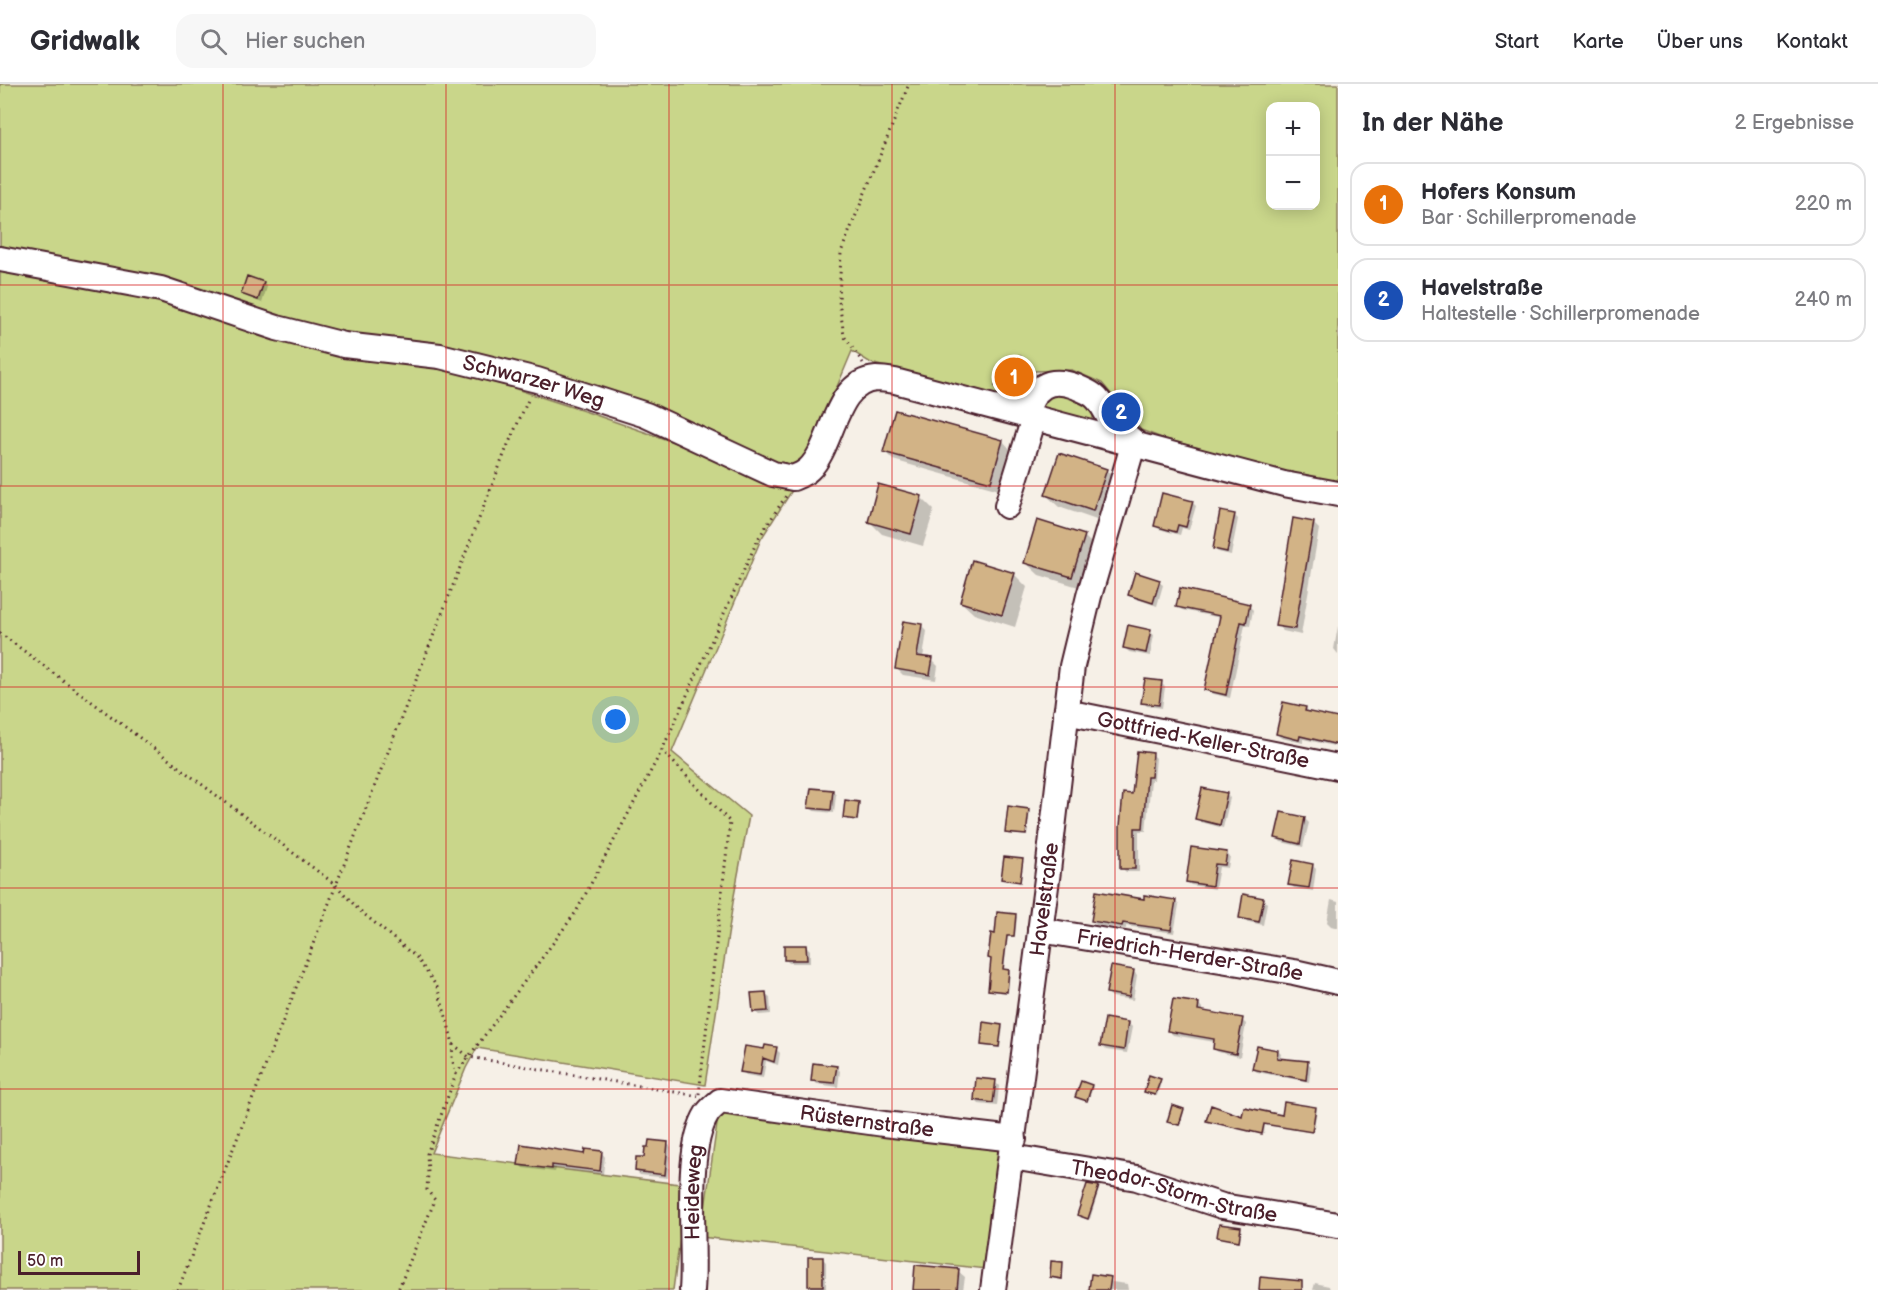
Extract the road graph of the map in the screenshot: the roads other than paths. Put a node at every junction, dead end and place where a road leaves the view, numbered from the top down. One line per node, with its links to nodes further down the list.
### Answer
1 (0, 260): 2 (street, Schwarzer Weg)
2 (1022, 414): 3 (street); 3 (street); 5 (street)
3 (1134, 442): 4 (street); 6 (street, Havelstraße)
4 (1338, 494)
5 (1007, 506)
6 (1066, 712): 7 (street, Gottfried-Keller-Straße); 8 (street, Havelstraße)
7 (1338, 767)
8 (1040, 930): 9 (street, Friedrich-Herder-Straße); 11 (street, Havelstraße)
9 (1338, 981)
10 (709, 1098): 11 (street, Rüsternstraße); 13 (street, Heideweg)
11 (1013, 1148): 12 (street, Theodor-Storm-Straße); 14 (street, Havelstraße)
12 (1338, 1226)
13 (692, 1290)
14 (993, 1290)

